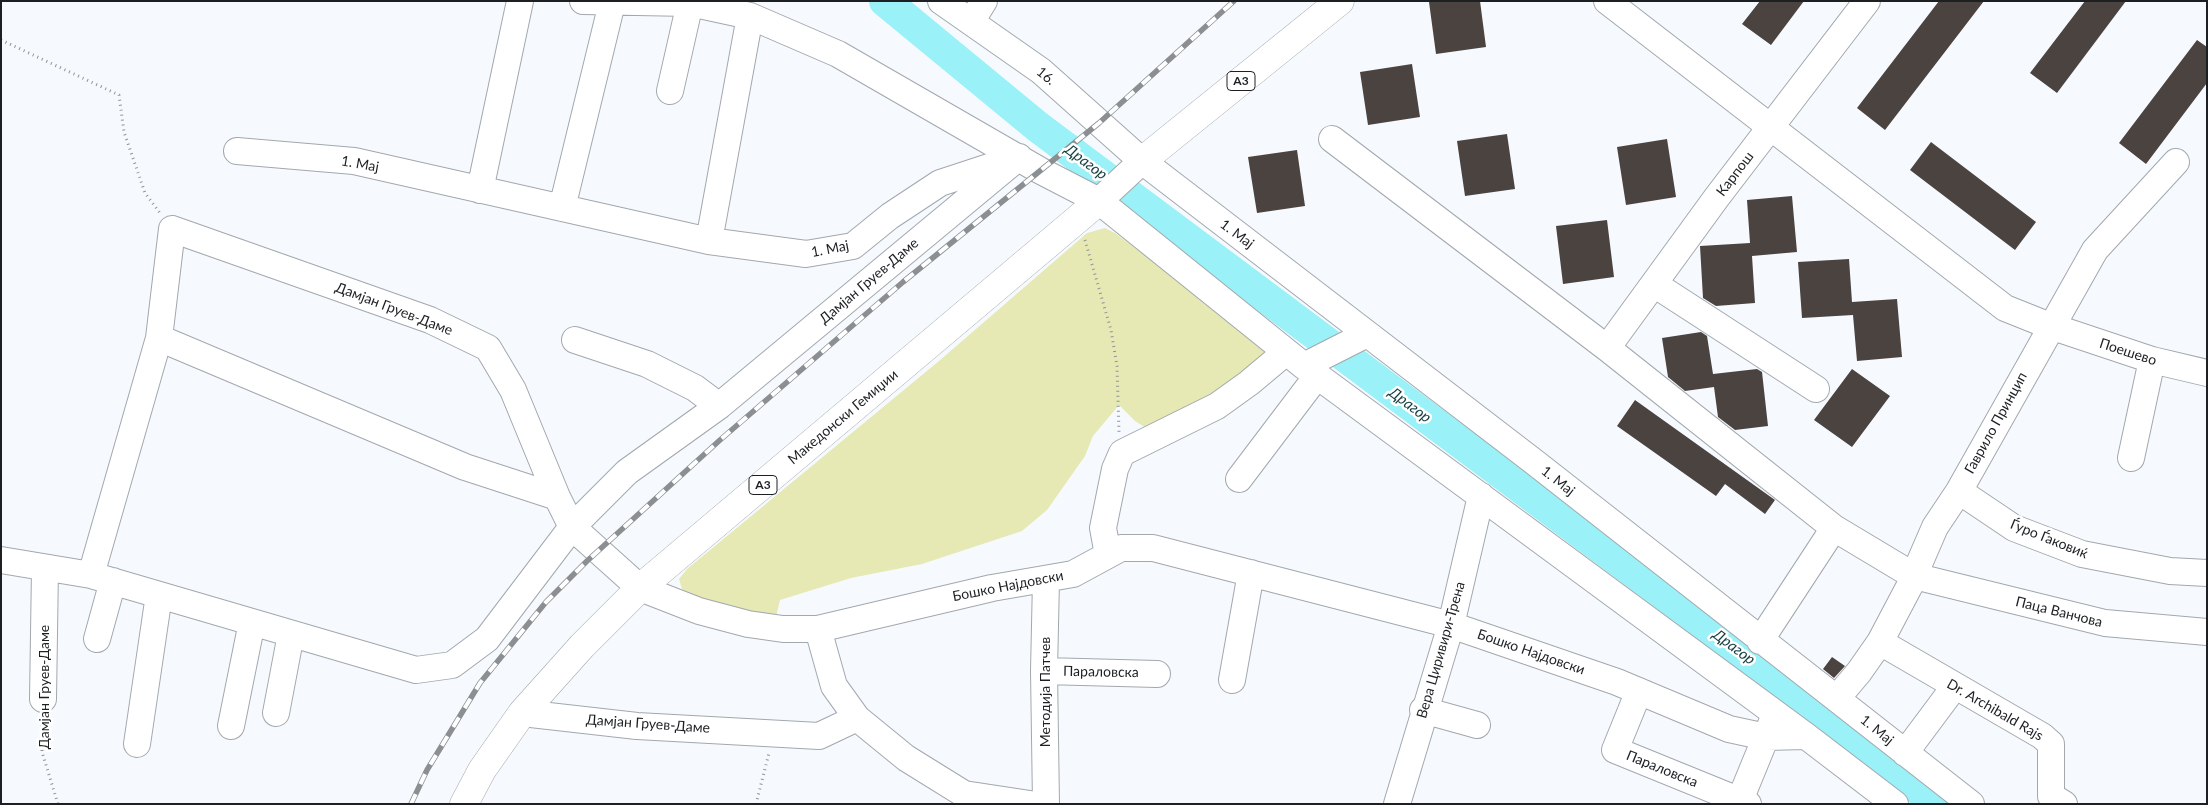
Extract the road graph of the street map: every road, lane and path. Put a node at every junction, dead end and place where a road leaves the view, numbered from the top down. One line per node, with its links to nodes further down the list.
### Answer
1 (520, 1): 19 (street)
2 (582, 1): 7 (street)
3 (941, 1): 9 (street, 16.)
4 (1340, 1): 17 (main road, A3)
5 (1607, 1): 13 (street, Поешево)
6 (1866, 1): 13 (street, Карпош)
7 (612, 3): 8 (street); 20 (street)
8 (690, 4): 10 (street); 12 (street)
9 (978, 12): 17 (street, 16.)
10 (750, 16): 16 (street); 23 (street)
11 (1, 40): 22 (path)
12 (670, 91)
13 (1771, 127): 24 (street, Карпош); 25 (street, Поешево)
14 (1332, 139): 29 (street, Паца Ванчова)
15 (237, 151): 19 (street, 1. Мај)
16 (1018, 157): 21 (street); 23 (street, 1. Мај); 34 (street, Дамјан Груев-Даме)
17 (1142, 161): 21 (street, A3); 26 (street, 1. Мај)
18 (2176, 162): 25 (street, Гаврило Принцип)
19 (480, 190): 20 (street, 1. Мај)
20 (562, 208): 23 (street, 1. Мај)
21 (1089, 209): 31 (street); 35 (path); 51 (main road, Македонски Гемиџии / A3)
22 (172, 229): 27 (street); 40 (street, Дамјан Груев-Даме)
23 (709, 241)
24 (1654, 284): 29 (street, Карпош); 33 (street)
25 (2050, 326): 30 (street, Поешево); 38 (street, Гаврило Принцип)
26 (1362, 337): 31 (street); 59 (street, 1. Мај)
27 (159, 338): 40 (street); 49 (street)
28 (575, 340): 34 (street)
29 (1607, 348): 42 (street, Паца Ванчова)
30 (2152, 360): 32 (street, Поешево); 36 (street)
31 (1306, 363): 35 (street); 37 (street); 39 (street)
32 (2207, 374)
33 (1816, 389)
34 (719, 406): 41 (street, Дамјан Груев-Даме)
35 (1119, 457): 43 (street)
36 (2131, 458)
37 (1239, 479)
38 (1959, 491): 47 (street, Ѓуро Ѓаковиќ); 48 (street, Гаврило Принцип)
39 (1481, 496): 54 (street, Вера Циривири-Трена); 71 (street)
40 (557, 497): 41 (street, Дамјан Груев-Даме)
41 (572, 527): 51 (street, Дамјан Груев-Даме); 57 (street, Дамјан Груев-Даме)
42 (1834, 528): 48 (street, Паца Ванчова); 59 (street)
43 (1108, 555): 46 (street, Бошко Најдовски); 50 (street, Бошко Најдовски)
44 (1, 560): 45 (street, Дамјан Груев-Даме)
45 (45, 568): 49 (street, Дамјан Груев-Даме); 67 (street, Дамјан Груев-Даме)
46 (1252, 573): 54 (street, Бошко Најдовски); 63 (street)
47 (2207, 573)
48 (1914, 576): 56 (street, Паца Ванчова); 60 (street, Гаврило Принцип)
49 (102, 578): 52 (street, Дамјан Груев-Даме); 58 (street)
50 (1046, 580): 55 (street, Бошко Најдовски); 61 (street, Методија Патчев)
51 (640, 588): 55 (street, Дамјан Груев-Даме); 70 (main road, Македонски Гемиџии / A3)
52 (159, 595): 53 (street, Дамјан Груев-Даме); 78 (street)
53 (252, 622): 57 (street, Дамјан Груев-Даме); 74 (street)
54 (1451, 625): 65 (street, Бошко Најдовски); 68 (street, Вера Циривири-Трена)
55 (818, 629): 72 (street)
56 (2207, 632)
57 (291, 634): 69 (street)
58 (97, 639)
59 (1760, 641): 66 (street, 1. Мај)
60 (1880, 642): 64 (street, Dr. Archibald Rajs); 66 (street, Гаврило Принцип)
61 (1044, 671): 62 (street, Параловска); 87 (street, Методија Патчев)
62 (1157, 674)
63 (1232, 680)
64 (1955, 686): 79 (street); 81 (street, Dr. Archibald Rajs)
65 (1639, 691): 77 (street, Бошко Најдовски); 82 (street, Параловска)
66 (1837, 698): 79 (street, 1. Мај)
67 (43, 699): 83 (path, Дамјан Груев-Даме)
68 (1423, 710): 73 (street); 88 (street, Вера Циривири-Трена)
69 (276, 713)
70 (522, 713): 75 (street, Дамјан Груев-Даме); 84 (main road, Македонски Гемиџии / A3)
71 (1775, 713): 76 (street); 77 (street, Параловска)
72 (858, 718): 75 (street, Дамјан Груев-Даме); 80 (street)
73 (1477, 725)
74 (231, 726)
75 (774, 733): 85 (path)
76 (1806, 736): 77 (street, Бошко Најдовски); 89 (street)
77 (1766, 737): 82 (street, Параловска)
78 (137, 744)
79 (1905, 753): 90 (street, 1. Мај)
80 (969, 799): 86 (street)
81 (2054, 801)
82 (1744, 802)
83 (58, 804)
84 (464, 804)
85 (756, 804)
86 (1030, 804)
87 (1046, 804)
88 (1397, 804)
89 (1895, 804)
90 (1971, 804)

